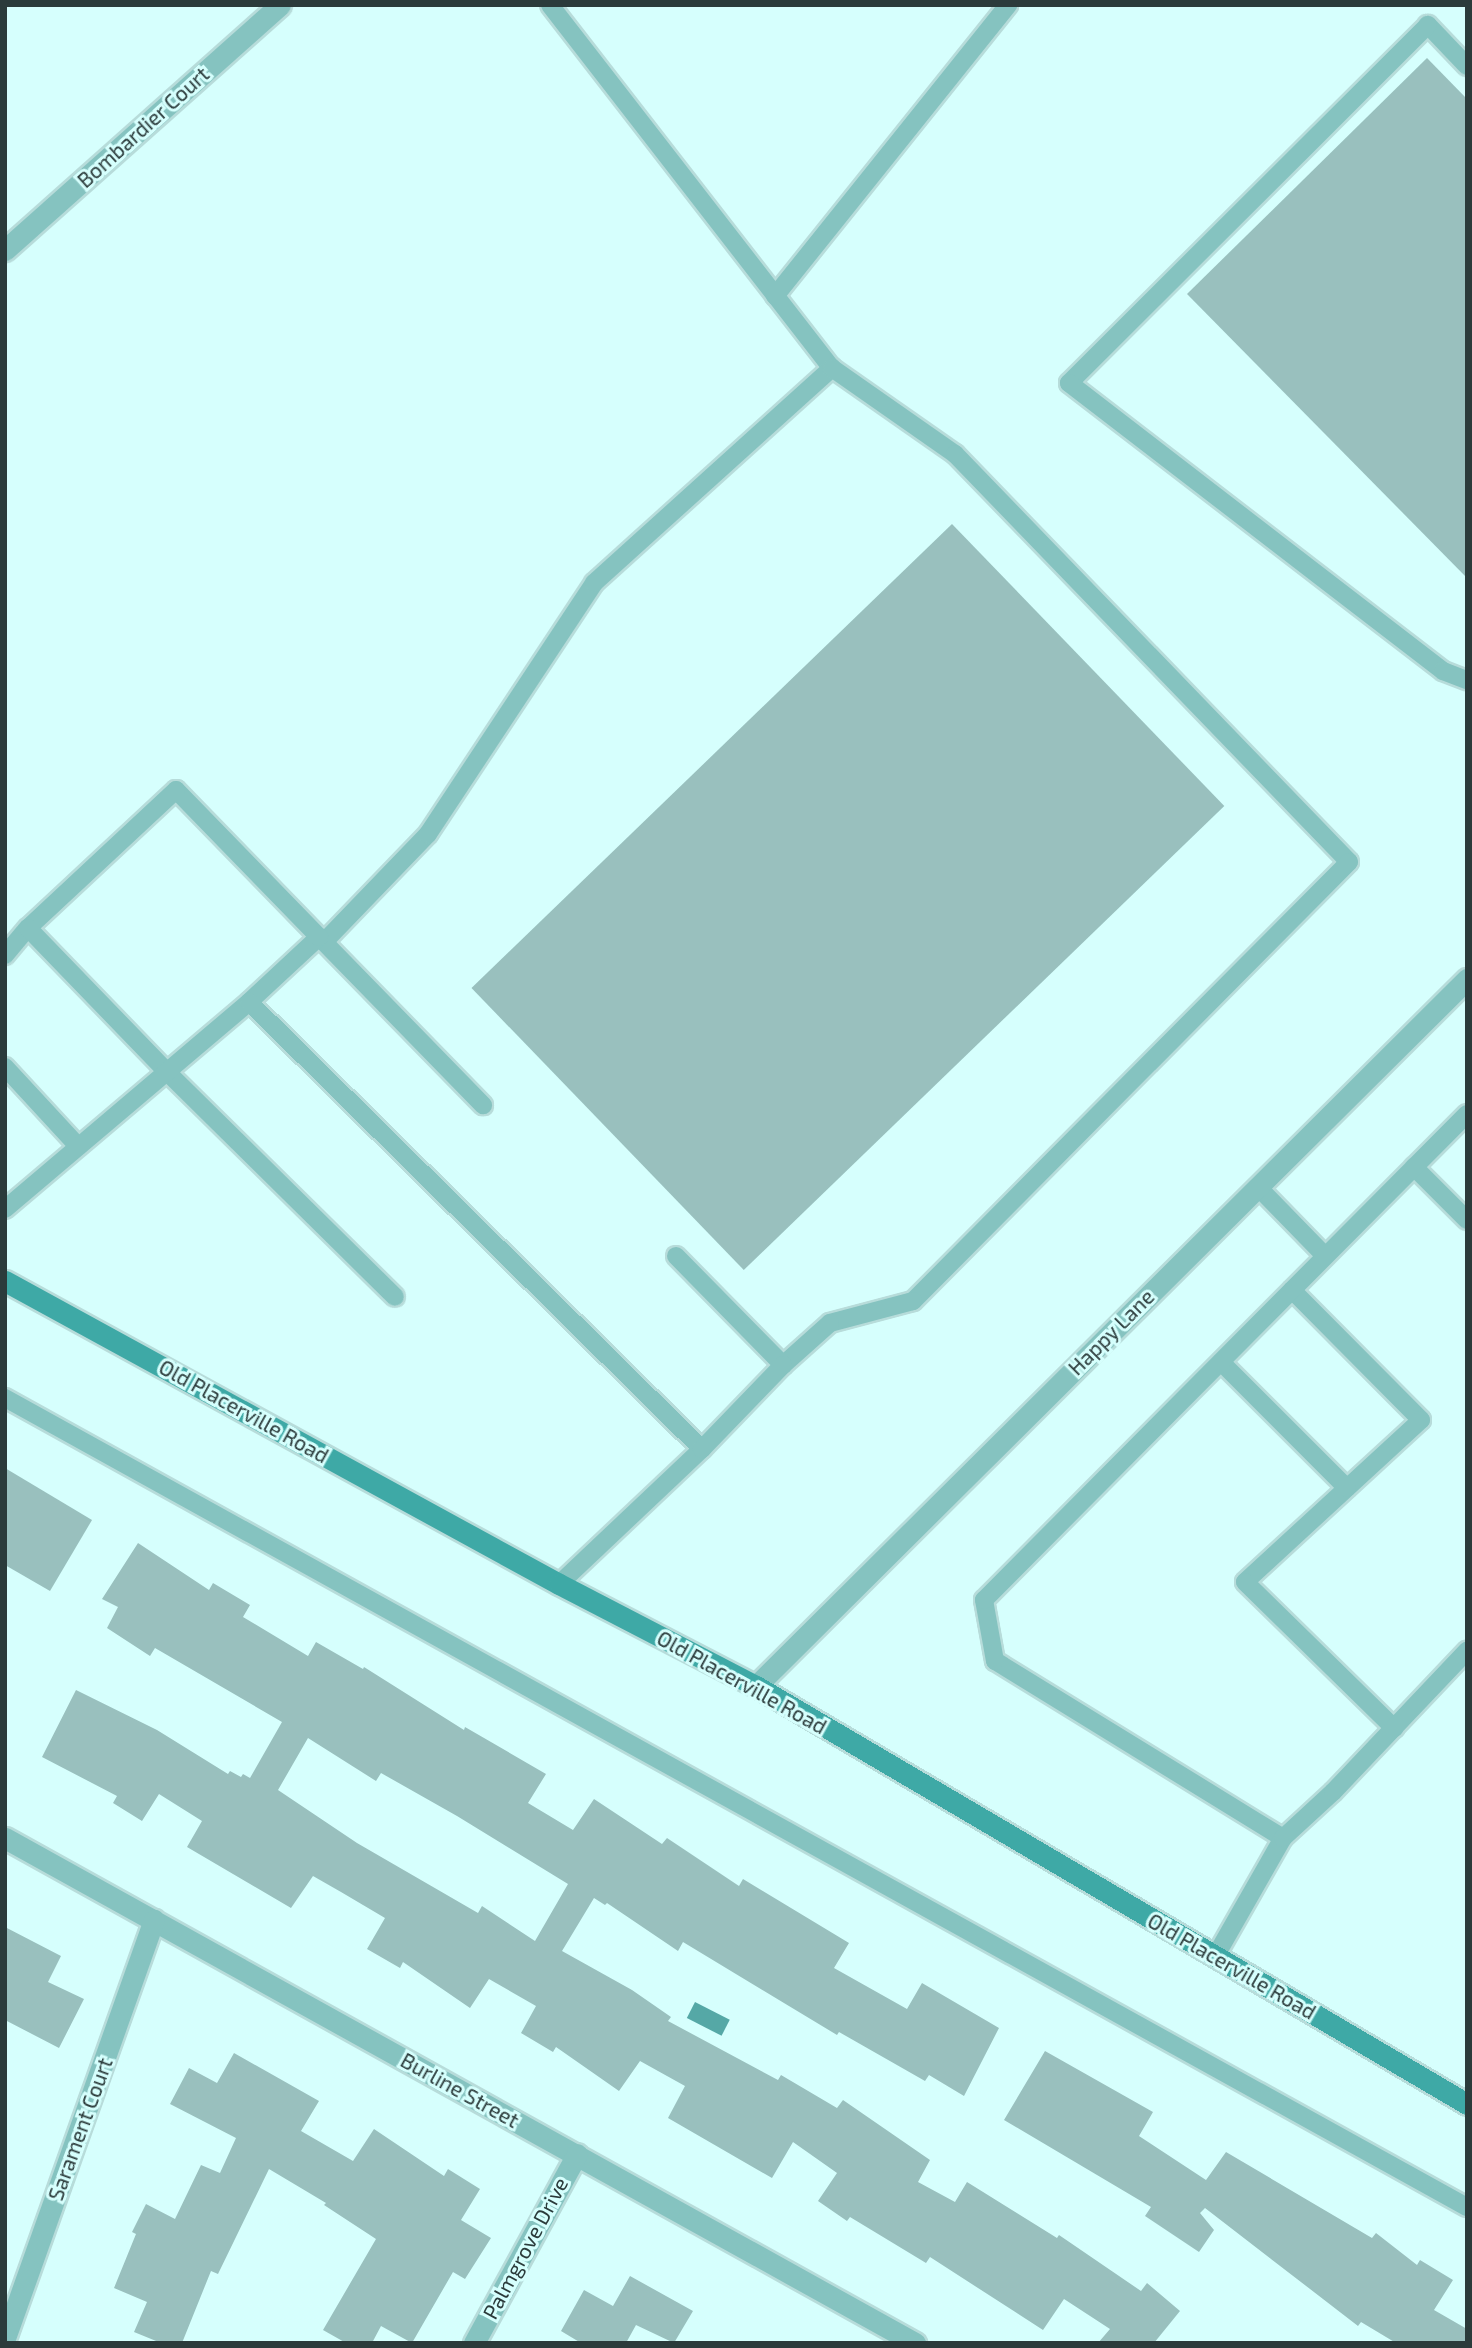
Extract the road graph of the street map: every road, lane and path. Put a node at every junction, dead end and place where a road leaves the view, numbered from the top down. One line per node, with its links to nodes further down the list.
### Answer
1 (280, 5): 5 (street, Bombardier Court)
2 (1008, 5): 6 (lane)
3 (555, 7): 6 (lane)
4 (1467, 66): 8 (lane)
5 (5, 250)
6 (775, 296): 7 (lane)
7 (832, 368): 10 (lane); 29 (lane)
8 (1467, 680)
9 (28, 928): 10 (lane); 11 (lane); 15 (lane)
10 (321, 939): 13 (lane); 16 (lane)
11 (5, 956)
12 (1467, 979): 20 (street, Happy Lane)
13 (249, 1002): 15 (lane); 31 (lane)
14 (5, 1067): 18 (lane)
15 (167, 1072): 18 (lane); 27 (lane)
16 (483, 1105)
17 (1467, 1114): 19 (lane)
18 (78, 1146): 21 (lane)
19 (1414, 1167): 22 (lane); 24 (lane)
20 (1258, 1187): 24 (lane); 35 (street, Happy Lane)
21 (5, 1209)
22 (1467, 1220)
23 (676, 1256): 29 (lane)
24 (1325, 1256): 26 (lane)
25 (5, 1281): 33 (street, Old Placerville Road)
26 (1292, 1290): 28 (lane); 32 (lane)
27 (395, 1297)
28 (1221, 1362): 32 (lane); 38 (lane)
29 (783, 1365): 31 (lane)
30 (5, 1398): 43 (lane)
31 (702, 1449): 33 (lane)
32 (1347, 1488): 36 (lane)
33 (559, 1584): 35 (street, Old Placerville Road)
34 (1467, 1651): 36 (lane)
35 (756, 1686): 40 (street, Old Placerville Road)
36 (1394, 1728): 38 (lane)
37 (5, 1838): 39 (street, Burline Street)
38 (1283, 1838): 40 (lane)
39 (154, 1920): 42 (street, Burline Street); 44 (street, Sarament Court)
40 (1215, 1956): 41 (street, Old Placerville Road)
41 (1467, 2104)
42 (577, 2154): 45 (street, Palmgrove Drive); 46 (street, Burline Street)
43 (1467, 2207)
44 (5, 2339)
45 (474, 2343)
46 (915, 2343)

